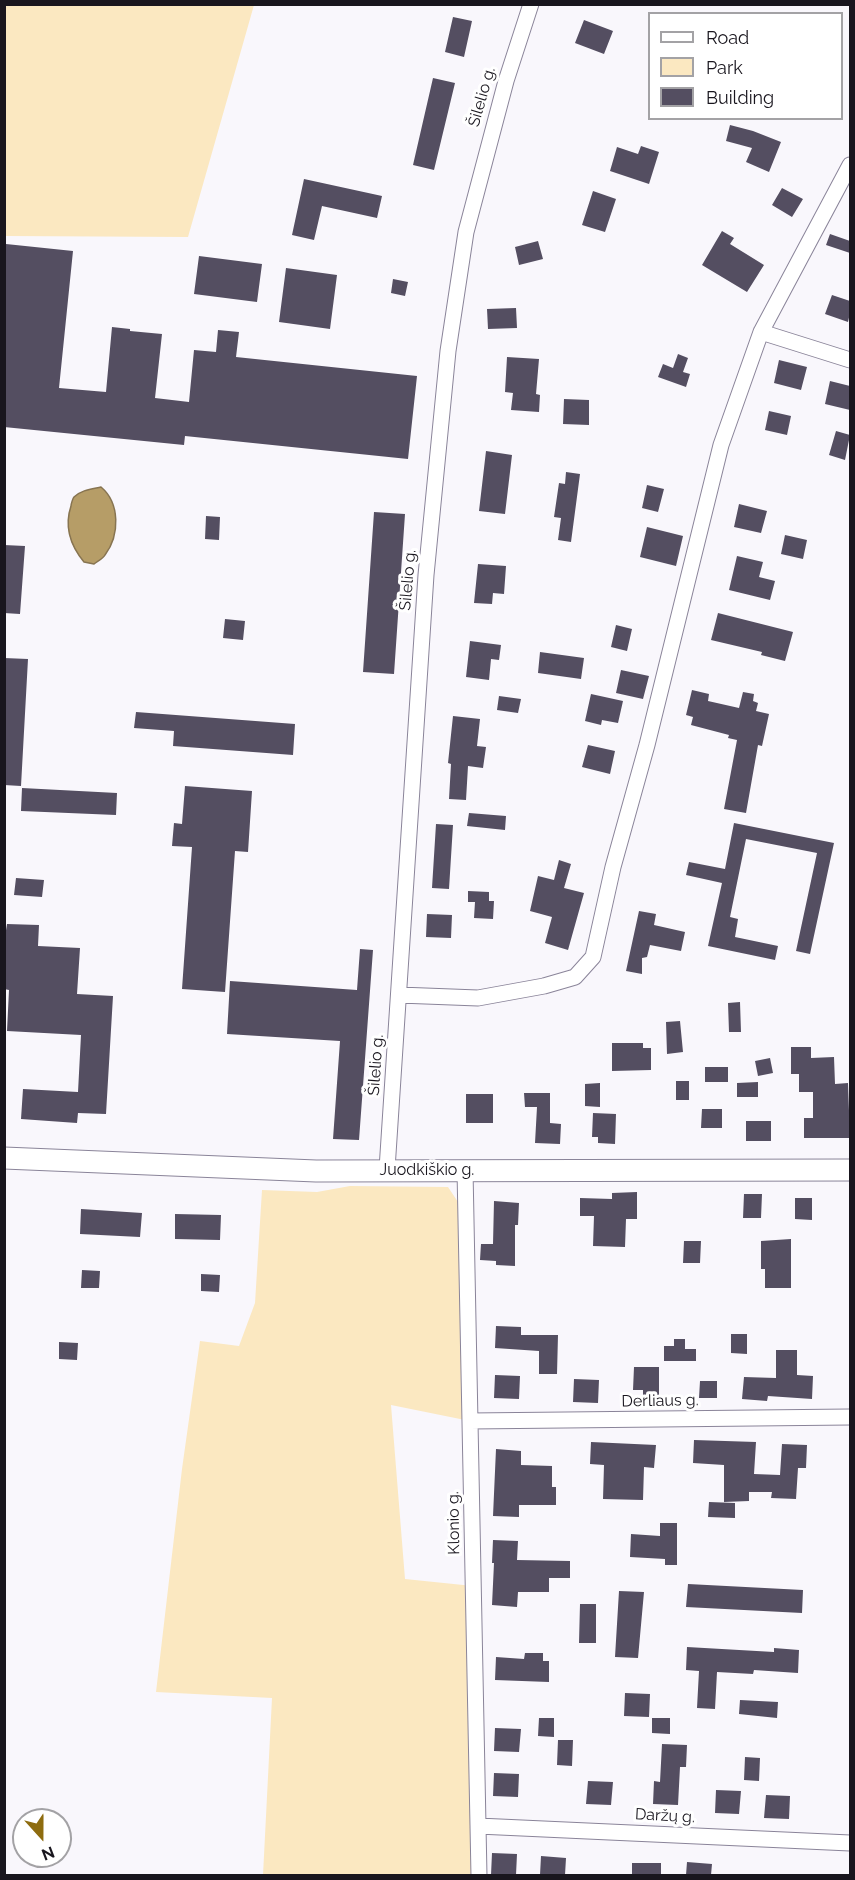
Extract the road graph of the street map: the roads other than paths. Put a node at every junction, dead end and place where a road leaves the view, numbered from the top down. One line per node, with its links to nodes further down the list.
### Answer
1 (531, 4): 5 (street, Šilelio g.)
2 (850, 165): 3 (street)
3 (761, 332): 4 (street); 5 (street)
4 (850, 360)
5 (399, 995): 7 (street, Šilelio g.)
6 (4, 1158): 7 (street, Juodkiškio g.)
7 (387, 1169): 8 (street, Juodkiškio g.)
8 (465, 1170): 9 (street, Juodkiškio g.); 11 (street, Klonio g.)
9 (850, 1170)
10 (850, 1417): 11 (street, Derliaus g.)
11 (470, 1421): 12 (street, Klonio g.)
12 (478, 1826): 13 (street, Daržų g.); 14 (street, Klonio g.)
13 (850, 1843)
14 (479, 1875)

